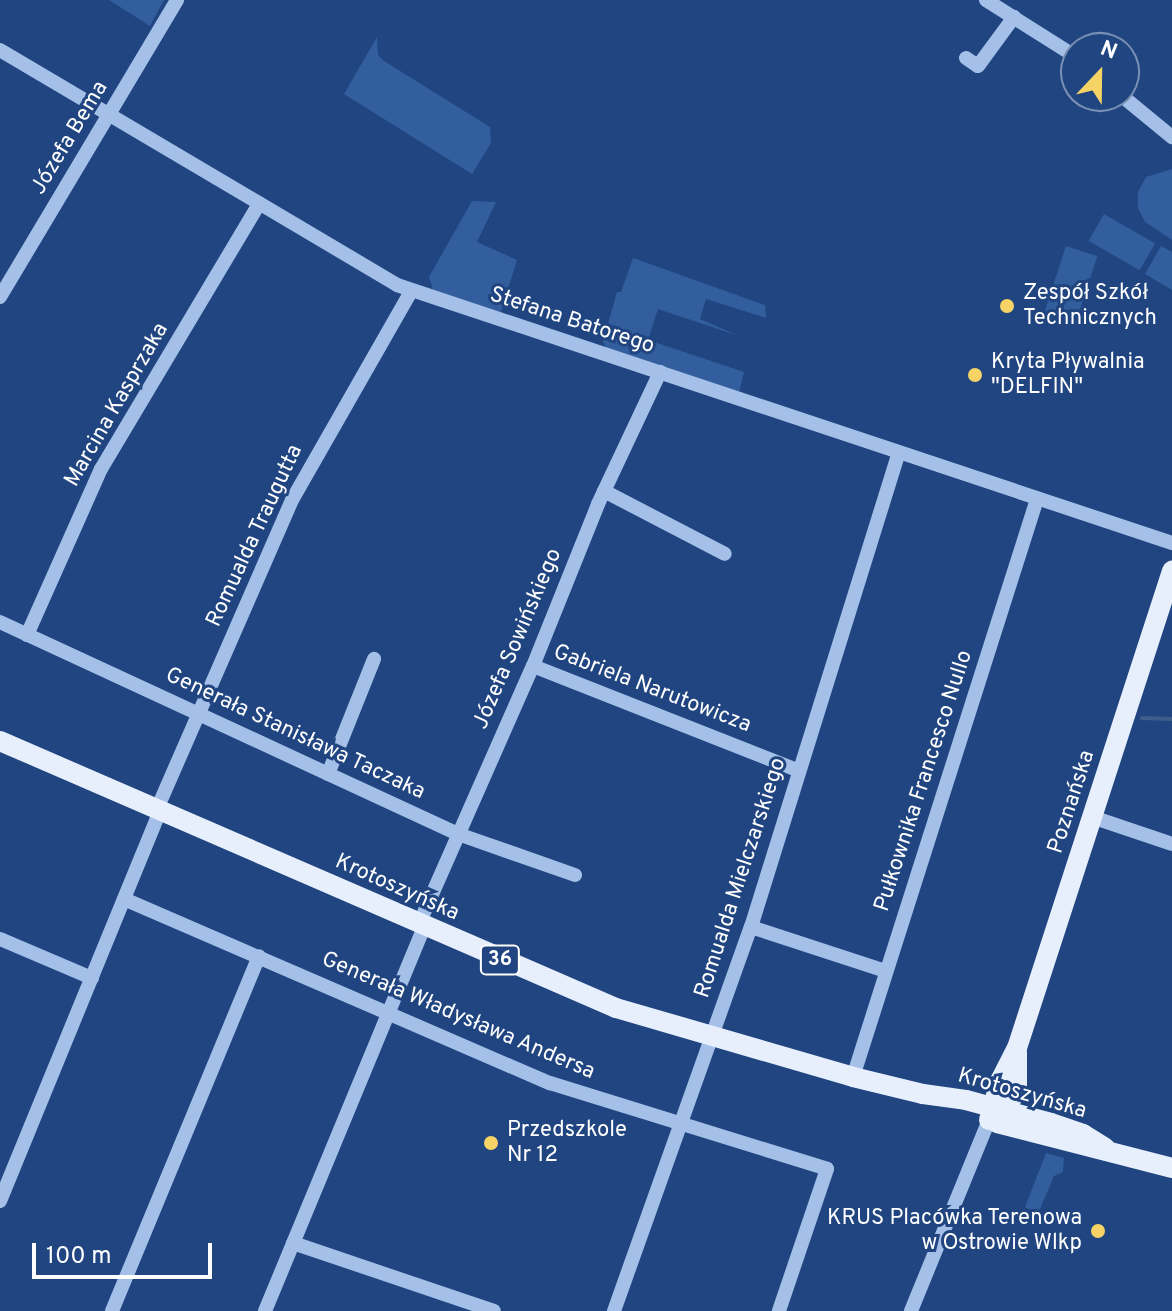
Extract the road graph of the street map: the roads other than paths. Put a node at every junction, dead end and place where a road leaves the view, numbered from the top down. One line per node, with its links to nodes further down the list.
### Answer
1 (177, 0): 8 (street, Józefa Bema)
2 (986, 0): 3 (street)
3 (1014, 17): 4 (street); 6 (street)
4 (1060, 47)
5 (0, 50): 8 (street, Stefana Batorego)
6 (966, 58)
7 (1140, 111): 9 (street)
8 (109, 115): 10 (street, Stefana Batorego); 12 (street, Józefa Bema)
9 (1172, 137)
10 (259, 204): 11 (street, Stefana Batorego); 21 (street, Marcina Kasprzaka)
11 (411, 291): 13 (street, Stefana Batorego); 24 (street, Romualda Traugutta)
12 (0, 297)
13 (660, 372): 14 (street, Stefana Batorego); 15 (street, Józefa Sowińskiego)
14 (899, 453): 16 (street, Stefana Batorego); 26 (street, Romualda Mielczarskiego)
15 (604, 491): 18 (street); 23 (street, Józefa Sowińskiego)
16 (1037, 499): 17 (street, Stefana Batorego); 38 (street, Pułkownika Francesco Nullo)
17 (1172, 543)
18 (725, 554)
19 (1172, 571): 29 (main road, Poznańska)
20 (0, 622): 21 (street, Generała Stanisława Taczaka)
21 (27, 635): 24 (street, Generała Stanisława Taczaka)
22 (374, 659): 27 (street)
23 (533, 666): 26 (street, Gabriela Narutowicza); 30 (street, Józefa Sowińskiego)
24 (198, 713): 27 (street, Generała Stanisława Taczaka); 28 (street, Romualda Traugutta)
25 (0, 741): 28 (main road, Krotoszyńska / 36)
26 (799, 771): 35 (street, Romualda Mielczarskiego)
27 (328, 774): 30 (street, Generała Stanisława Taczaka)
28 (158, 809): 33 (street, Romualda Traugutta); 34 (main road, Krotoszyńska / 36)
29 (1092, 817): 31 (street); 43 (main road, Poznańska)
30 (458, 834): 32 (street, Generała Stanisława Taczaka); 34 (street, Józefa Sowińskiego)
31 (1172, 844)
32 (575, 875)
33 (124, 899): 37 (street, Generała Władysława Andersa); 39 (street, Romualda Traugutta)
34 (421, 925): 40 (street, Józefa Sowińskiego); 41 (main road, Krotoszyńska / 36)
35 (751, 927): 38 (street); 41 (street, Romualda Mielczarskiego)
36 (0, 939): 39 (street)
37 (259, 956): 40 (street, Generała Władysława Andersa); 48 (street)
38 (886, 971): 42 (street, Pułkownika Francesco Nullo)
39 (92, 978): 46 (street, Romualda Traugutta)
40 (388, 1013): 44 (street, Generała Władysława Andersa); 47 (street, Józefa Sowińskiego)
41 (713, 1036): 42 (main road, Krotoszyńska / 36); 44 (street, Romualda Mielczarskiego)
42 (853, 1077): 43 (main road, Krotoszyńska / 36)
43 (995, 1113): 45 (main road, Krotoszyńska); 53 (street)
44 (681, 1123): 51 (street, Romualda Mielczarskiego); 52 (street, Generała Władysława Andersa)
45 (1172, 1168)
46 (0, 1201)
47 (293, 1243): 49 (street, Józefa Sowińskiego); 50 (street)
48 (112, 1311)
49 (265, 1311)
50 (494, 1311)
51 (614, 1311)
52 (779, 1311)
53 (911, 1311)

